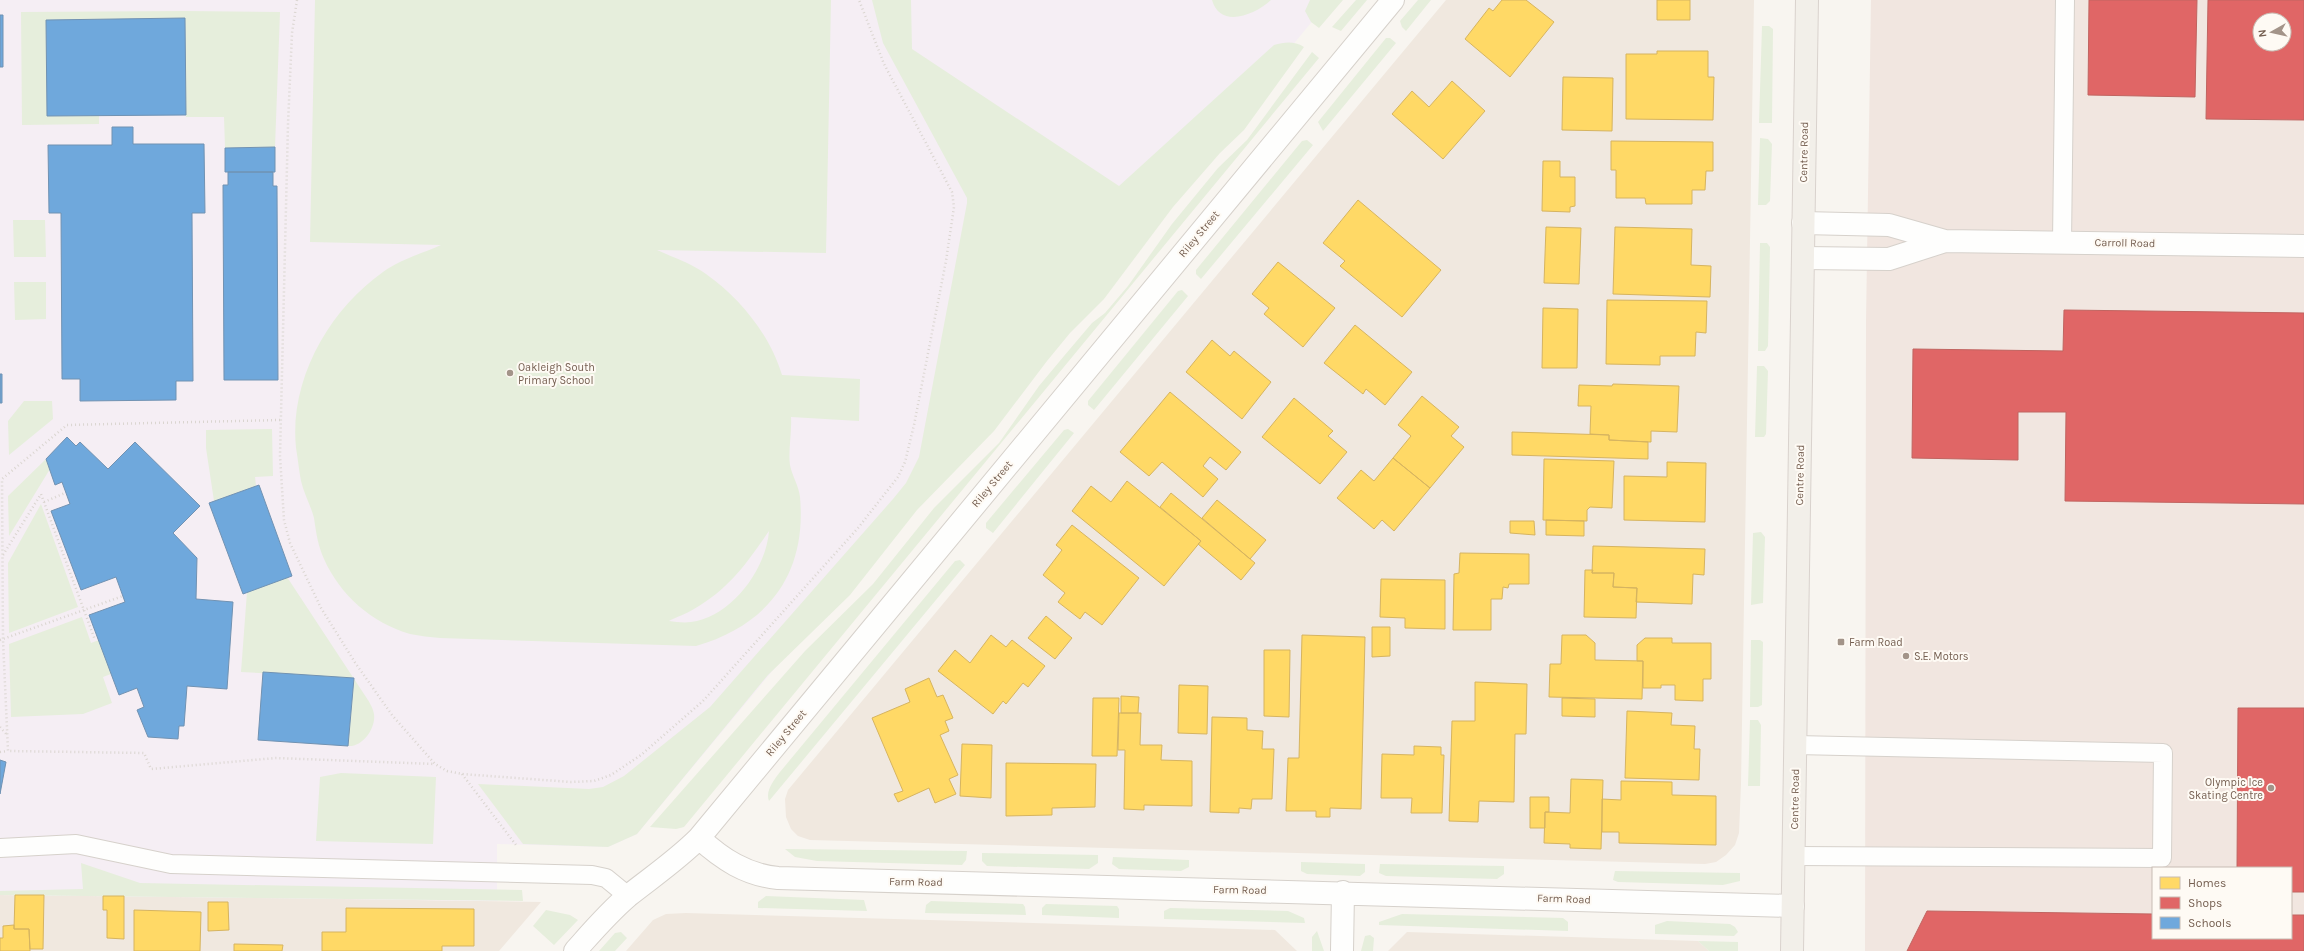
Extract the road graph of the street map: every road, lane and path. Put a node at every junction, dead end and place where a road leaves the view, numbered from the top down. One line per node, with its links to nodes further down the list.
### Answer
1 (297, 0): 11 (path)
2 (859, 0): 25 (path)
3 (1393, 0): 26 (street, Riley Street)
4 (1807, 0): 6 (main road, Centre Road)
5 (2065, 0): 8 (lane)
6 (1803, 223): 7 (street, Carroll Road); 10 (main road, Centre Road)
7 (1945, 241): 8 (street, Carroll Road); 10 (street, Carroll Road)
8 (2062, 242): 9 (street, Carroll Road)
9 (2304, 246)
10 (1803, 258): 21 (main road, Centre Road)
11 (281, 420): 14 (path); 24 (path)
12 (65, 493): 13 (path)
13 (44, 502): 14 (path); 16 (path)
14 (2, 556): 17 (path)
15 (123, 596): 16 (path)
16 (84, 610): 17 (path); 18 (path)
17 (2, 640): 20 (path)
18 (95, 640)
19 (0, 727): 20 (path)
20 (7, 735): 22 (path)
21 (1796, 746): 29 (main road, Centre Road); 29 (lane)
22 (8, 750): 23 (path); 24 (path)
23 (0, 752)
24 (435, 764): 25 (path)
25 (462, 774): 28 (path)
26 (699, 838): 30 (street, Farm Road); 31 (street, Riley Street)
27 (0, 848): 31 (lane)
28 (520, 852)
29 (1794, 856): 32 (main road, Centre Road)
30 (1343, 892): 32 (street, Farm Road); 34 (street)
31 (628, 896): 33 (street, Riley Street)
32 (1793, 906): 35 (main road, Centre Road)
33 (575, 951)
34 (1342, 951)
35 (1792, 951)

